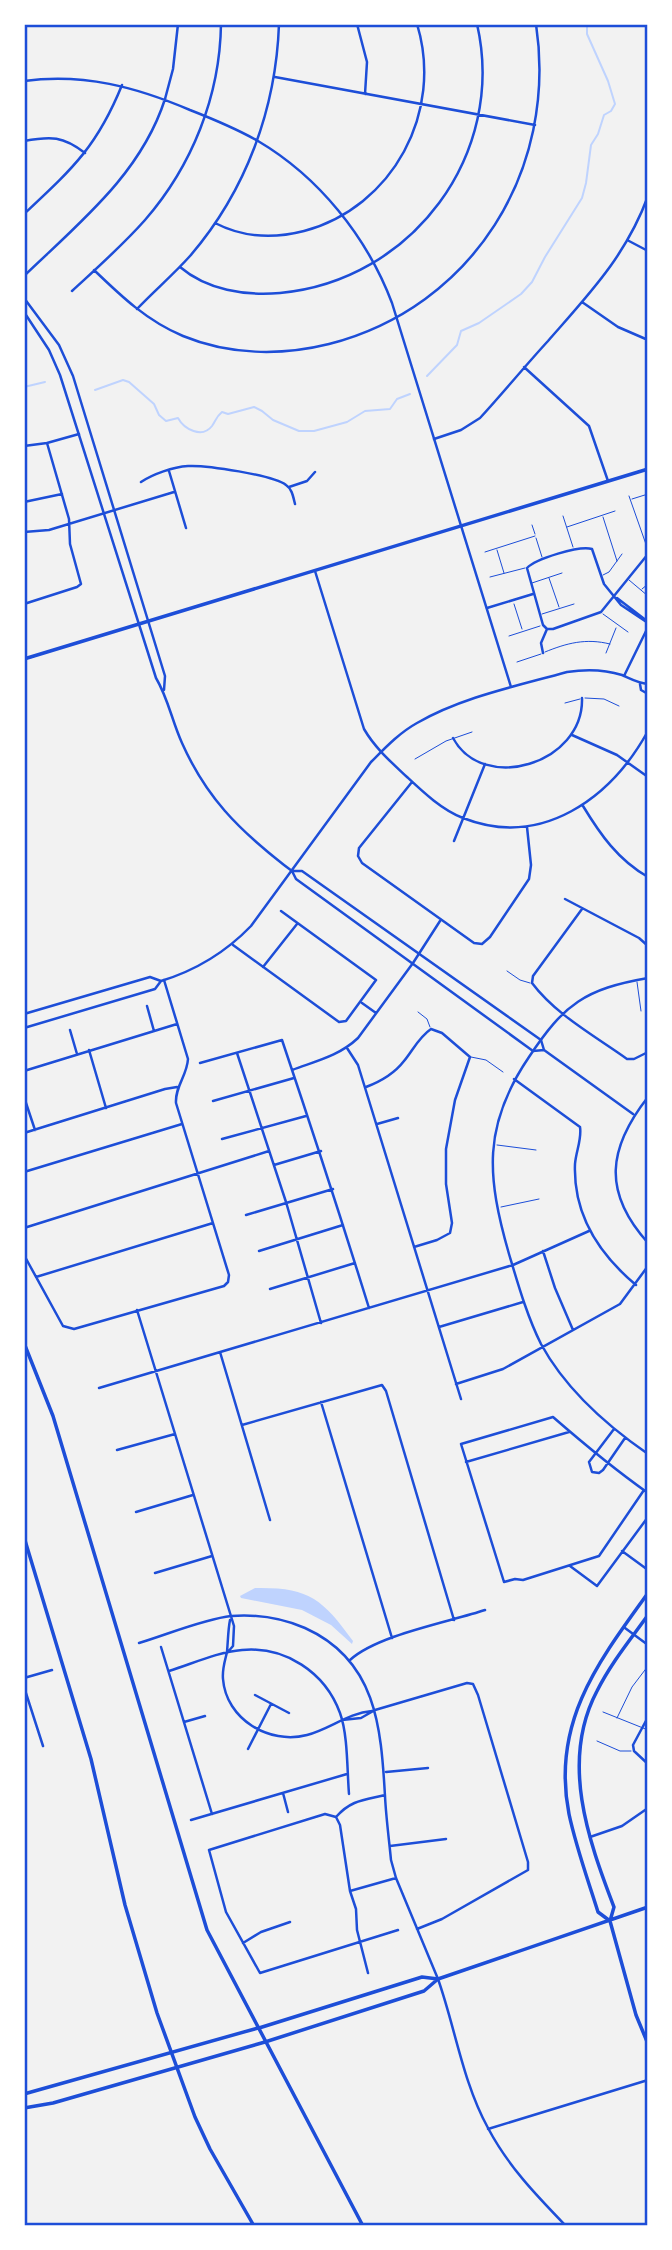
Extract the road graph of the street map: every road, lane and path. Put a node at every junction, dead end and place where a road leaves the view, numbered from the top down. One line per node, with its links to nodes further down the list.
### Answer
1 (178, 24): 12 (street)
2 (221, 24): 15 (street)
3 (279, 24): 8 (street)
4 (357, 24): 11 (street)
5 (417, 24): 13 (street)
6 (477, 24): 14 (street)
7 (536, 24): 16 (street)
8 (275, 77): 11 (street); 18 (street)
9 (24, 80): 10 (street)
10 (122, 85): 12 (street); 19 (street)
11 (365, 94): 13 (street)
12 (165, 99): 15 (street); 29 (street)
13 (422, 104): 14 (street); 22 (street)
14 (479, 115): 16 (street); 26 (street)
15 (205, 116): 18 (street); 28 (street)
16 (535, 125): 35 (street)
17 (24, 141): 19 (street)
18 (257, 141): 22 (street); 23 (street)
19 (85, 153): 21 (street)
20 (648, 196): 24 (street)
21 (24, 214)
22 (342, 215): 23 (street); 26 (street)
23 (215, 223): 27 (street)
24 (628, 240): 25 (street); 32 (street)
25 (648, 251)
26 (374, 263): 27 (street); 35 (street)
27 (180, 267): 33 (street)
28 (94, 270): 30 (street); 33 (street)
29 (24, 276)
30 (72, 291)
31 (24, 298): 55 (street)
32 (582, 302): 36 (street); 37 (street)
33 (137, 309): 35 (street)
34 (24, 312): 38 (street)
35 (396, 317): 39 (street)
36 (648, 340)
37 (524, 367): 39 (street); 45 (street)
38 (80, 433): 40 (street); 57 (street)
39 (434, 439): 62 (street)
40 (47, 443): 41 (street); 49 (street)
41 (24, 446)
42 (648, 469): 45 (main road)
43 (169, 471): 46 (street); 47 (street); 48 (street)
44 (315, 472): 47 (street)
45 (608, 481): 62 (main road)
46 (141, 482)
47 (289, 487): 54 (street)
48 (174, 492): 55 (street); 64 (street)
49 (61, 494): 53 (street); 60 (street)
50 (648, 494): 52 (lane)
51 (629, 496): 52 (lane)
52 (630, 500): 70 (lane)
53 (24, 502)
54 (295, 504)
55 (114, 511): 57 (street); 95 (street)
56 (615, 511): 58 (lane)
57 (106, 512): 60 (street); 96 (street)
58 (602, 515): 63 (lane); 73 (lane)
59 (563, 516): 63 (lane)
60 (70, 524): 65 (street); 89 (street)
61 (532, 525): 66 (lane)
62 (461, 526): 75 (main road); 91 (street)
63 (567, 527): 68 (lane)
64 (186, 528)
65 (24, 532)
66 (536, 536): 67 (lane); 72 (lane)
67 (496, 548): 69 (lane); 76 (lane)
68 (574, 549): 72 (street); 78 (street)
69 (485, 552)
70 (648, 552): 81 (street)
71 (622, 554): 73 (lane)
72 (542, 559): 74 (street)
73 (617, 561): 78 (lane)
74 (527, 568): 76 (lane); 82 (street)
75 (315, 570): 95 (main road); 122 (street)
76 (504, 573): 79 (lane)
77 (562, 573): 80 (lane)
78 (601, 576): 86 (street)
79 (490, 577)
80 (549, 578): 82 (lane); 92 (lane)
81 (628, 578): 84 (lane); 86 (street)
82 (530, 583): 85 (street)
83 (648, 584): 84 (lane)
84 (641, 590): 87 (lane)
85 (533, 594): 88 (street); 94 (street)
86 (614, 596): 93 (street); 97 (street)
87 (648, 596)
88 (512, 600): 91 (street); 101 (lane)
89 (24, 604)
90 (574, 604): 92 (lane)
91 (487, 608): 112 (street)
92 (559, 609): 94 (lane)
93 (601, 612): 99 (lane); 100 (street)
94 (540, 615): 98 (street)
95 (148, 621): 96 (main road); 113 (street)
96 (139, 624): 107 (main road); 113 (street)
97 (648, 624): 109 (street)
98 (542, 625): 100 (street); 101 (lane)
99 (617, 625): 102 (lane); 104 (lane)
100 (547, 629): 105 (street)
101 (523, 631): 103 (lane)
102 (628, 632)
103 (509, 636)
104 (610, 644): 105 (lane); 106 (lane)
105 (543, 653): 108 (lane)
106 (606, 653)
107 (24, 659)
108 (517, 662)
109 (624, 676): 110 (street); 112 (street)
110 (640, 684): 111 (street); 114 (street)
111 (648, 684)
112 (510, 687): 122 (street)
113 (164, 693): 132 (street)
114 (648, 694)
115 (582, 698): 116 (lane); 117 (lane); 120 (street)
116 (565, 703)
117 (619, 706)
118 (648, 731): 124 (street)
119 (472, 732): 121 (lane)
120 (572, 736): 124 (street); 125 (street)
121 (453, 738): 123 (lane); 125 (street)
122 (381, 752): 127 (street); 132 (street)
123 (415, 760)
124 (628, 763): 126 (street); 128 (street)
125 (485, 764): 129 (street)
126 (648, 776)
127 (412, 782): 129 (street); 137 (street)
128 (583, 806): 130 (street); 133 (street)
129 (463, 818): 130 (street); 131 (street)
130 (527, 827): 137 (street)
131 (454, 841)
132 (292, 871): 139 (street); 141 (street); 142 (street)
133 (648, 877)
134 (565, 899): 135 (street)
135 (582, 909): 140 (street); 148 (street)
136 (281, 911): 138 (street)
137 (440, 920): 141 (street)
138 (297, 924): 143 (street); 149 (street)
139 (233, 945): 143 (street); 147 (street)
140 (648, 946)
141 (419, 954): 142 (street); 161 (street)
142 (413, 963): 153 (street); 165 (street)
143 (262, 967): 149 (street)
144 (507, 971): 148 (lane)
145 (648, 978): 146 (street)
146 (636, 980): 151 (lane); 154 (street)
147 (163, 981): 155 (street); 156 (street); 157 (street)
148 (532, 984): 154 (street)
149 (360, 1002): 153 (street)
150 (147, 1006): 160 (street)
151 (641, 1011)
152 (418, 1012): 159 (lane)
153 (376, 1013): 162 (street)
154 (562, 1013): 161 (street); 166 (street)
155 (24, 1014)
156 (177, 1024): 160 (street); 176 (street)
157 (24, 1028)
158 (70, 1030): 167 (street)
159 (431, 1030): 169 (street); 177 (street)
160 (154, 1031): 163 (street)
161 (541, 1040): 164 (street); 165 (street)
162 (347, 1048): 172 (street); 177 (street)
163 (89, 1050): 167 (street); 182 (street)
164 (544, 1050): 165 (street); 183 (street)
165 (533, 1051): 175 (street)
166 (648, 1052)
167 (77, 1054): 171 (street)
168 (237, 1054): 170 (street); 172 (street); 178 (street)
169 (470, 1057): 173 (lane); 210 (street)
170 (200, 1063)
171 (24, 1070)
172 (292, 1070): 174 (street)
173 (503, 1072)
174 (294, 1079): 178 (street); 184 (street)
175 (514, 1079): 192 (street); 207 (street)
176 (177, 1087): 182 (street); 186 (street)
177 (365, 1088): 187 (street)
178 (249, 1091): 181 (street); 188 (street)
179 (24, 1097): 189 (street)
180 (648, 1097): 183 (street)
181 (213, 1101)
182 (106, 1108): 189 (street)
183 (633, 1114): 209 (street)
184 (306, 1116): 188 (street); 195 (street)
185 (398, 1118): 187 (street)
186 (183, 1124): 197 (street); 198 (street)
187 (377, 1124): 210 (street)
188 (261, 1128): 191 (street); 194 (street)
189 (35, 1130): 190 (street)
190 (24, 1133)
191 (222, 1139)
192 (494, 1144): 193 (lane); 202 (street)
193 (536, 1150)
194 (268, 1151): 196 (street); 198 (street)
195 (321, 1151): 196 (street); 199 (street)
196 (274, 1165): 201 (street)
197 (24, 1172)
198 (198, 1174): 204 (street); 206 (street)
199 (333, 1189): 201 (street); 205 (street)
200 (539, 1199): 202 (lane)
201 (286, 1202): 203 (street); 208 (street)
202 (496, 1208): 215 (street)
203 (246, 1215)
204 (213, 1223): 217 (street); 224 (street)
205 (344, 1225): 208 (street); 214 (street)
206 (24, 1228)
207 (589, 1231): 212 (street); 219 (street)
208 (297, 1239): 211 (street); 218 (street)
209 (648, 1243)
210 (414, 1247): 221 (street)
211 (259, 1251)
212 (543, 1251): 215 (street); 227 (street)
213 (24, 1255): 217 (street)
214 (355, 1264): 218 (street); 223 (street)
215 (513, 1265): 221 (street); 222 (street)
216 (648, 1266): 219 (street)
217 (36, 1277): 224 (street)
218 (308, 1278): 220 (street); 225 (street)
219 (636, 1284): 227 (street)
220 (270, 1289)
221 (428, 1290): 223 (street); 226 (street)
222 (524, 1301): 226 (street); 229 (street)
223 (369, 1308): 225 (street)
224 (137, 1310): 231 (street)
225 (321, 1323): 230 (street)
226 (439, 1327): 232 (street)
227 (573, 1330): 229 (street)
228 (24, 1343): 318 (main road)
229 (542, 1346): 232 (street); 237 (street)
230 (220, 1352): 231 (street); 236 (street)
231 (156, 1371): 233 (street); 239 (street)
232 (456, 1384): 234 (street)
233 (99, 1388)
234 (461, 1399)
235 (321, 1402): 236 (street); 261 (street); 264 (street)
236 (242, 1425): 250 (street)
237 (614, 1429): 240 (street); 242 (street)
238 (569, 1432): 242 (street); 244 (street); 244 (street)
239 (174, 1434): 241 (street); 247 (street)
240 (625, 1438): 243 (street); 245 (street)
241 (117, 1450)
242 (595, 1454): 245 (street); 245 (street)
243 (648, 1454)
244 (466, 1462): 254 (street)
245 (607, 1464): 246 (street)
246 (646, 1491): 254 (street)
247 (193, 1494): 248 (street); 253 (street)
248 (136, 1512)
249 (648, 1517): 252 (street)
250 (270, 1520)
251 (24, 1537): 321 (main road)
252 (622, 1551): 254 (street); 255 (street)
253 (212, 1556): 256 (street); 260 (street)
254 (569, 1566)
255 (648, 1570)
256 (155, 1573)
257 (648, 1593): 262 (main road)
258 (485, 1610): 261 (street)
259 (648, 1615): 263 (main road)
260 (230, 1616): 265 (street); 268 (street); 269 (street)
261 (454, 1620): 264 (street)
262 (623, 1627): 263 (street); 310 (main road)
263 (634, 1634): 266 (street); 304 (main road)
264 (392, 1638): 269 (street)
265 (139, 1643)
266 (648, 1644)
267 (161, 1647): 272 (street)
268 (227, 1653): 272 (street); 283 (street); 286 (street)
269 (350, 1660): 277 (street)
270 (648, 1666): 282 (lane)
271 (52, 1670): 273 (street)
272 (169, 1671): 284 (street)
273 (24, 1678)
274 (24, 1688): 289 (street)
275 (255, 1695): 276 (street)
276 (271, 1704): 279 (street); 286 (street)
277 (376, 1710): 283 (street); 294 (street); 312 (street)
278 (603, 1712): 282 (lane)
279 (289, 1713)
280 (205, 1716): 284 (street)
281 (648, 1717): 285 (street)
282 (617, 1718): 285 (lane)
283 (342, 1720): 286 (street); 295 (street)
284 (184, 1722): 301 (street)
285 (642, 1727): 287 (lane); 291 (street)
286 (258, 1730): 290 (street)
287 (648, 1730)
288 (597, 1741): 291 (lane)
289 (43, 1746)
290 (248, 1749)
291 (634, 1751): 292 (street)
292 (648, 1764)
293 (428, 1768): 294 (street)
294 (385, 1772): 298 (street)
295 (347, 1774): 296 (street); 297 (street)
296 (283, 1793): 300 (street); 301 (street)
297 (349, 1794)
298 (385, 1795): 302 (street); 306 (street)
299 (648, 1808): 304 (street)
300 (288, 1812)
301 (212, 1814): 303 (street)
302 (336, 1817): 308 (street); 314 (street)
303 (191, 1820)
304 (590, 1837): 310 (main road)
305 (446, 1839): 306 (street)
306 (390, 1846): 307 (street)
307 (396, 1878): 308 (street); 312 (street)
308 (350, 1891): 315 (street)
309 (648, 1907): 310 (main road)
310 (610, 1921): 317 (main road); 320 (main road)
311 (290, 1922): 314 (street)
312 (417, 1929): 317 (street)
313 (398, 1930): 315 (street)
314 (243, 1943): 315 (street)
315 (360, 1944): 316 (street)
316 (368, 1973)
317 (438, 1979): 318 (main road); 319 (main road); 326 (street)
318 (258, 2028): 319 (main road); 321 (main road)
319 (265, 2042): 322 (main road); 328 (main road)
320 (648, 2045)
321 (170, 2052): 322 (main road); 324 (main road)
322 (176, 2067): 325 (main road); 327 (main road)
323 (648, 2080): 326 (street)
324 (24, 2094)
325 (24, 2108)
326 (488, 2129): 329 (street)
327 (254, 2225)
328 (363, 2225)
329 (566, 2225)

